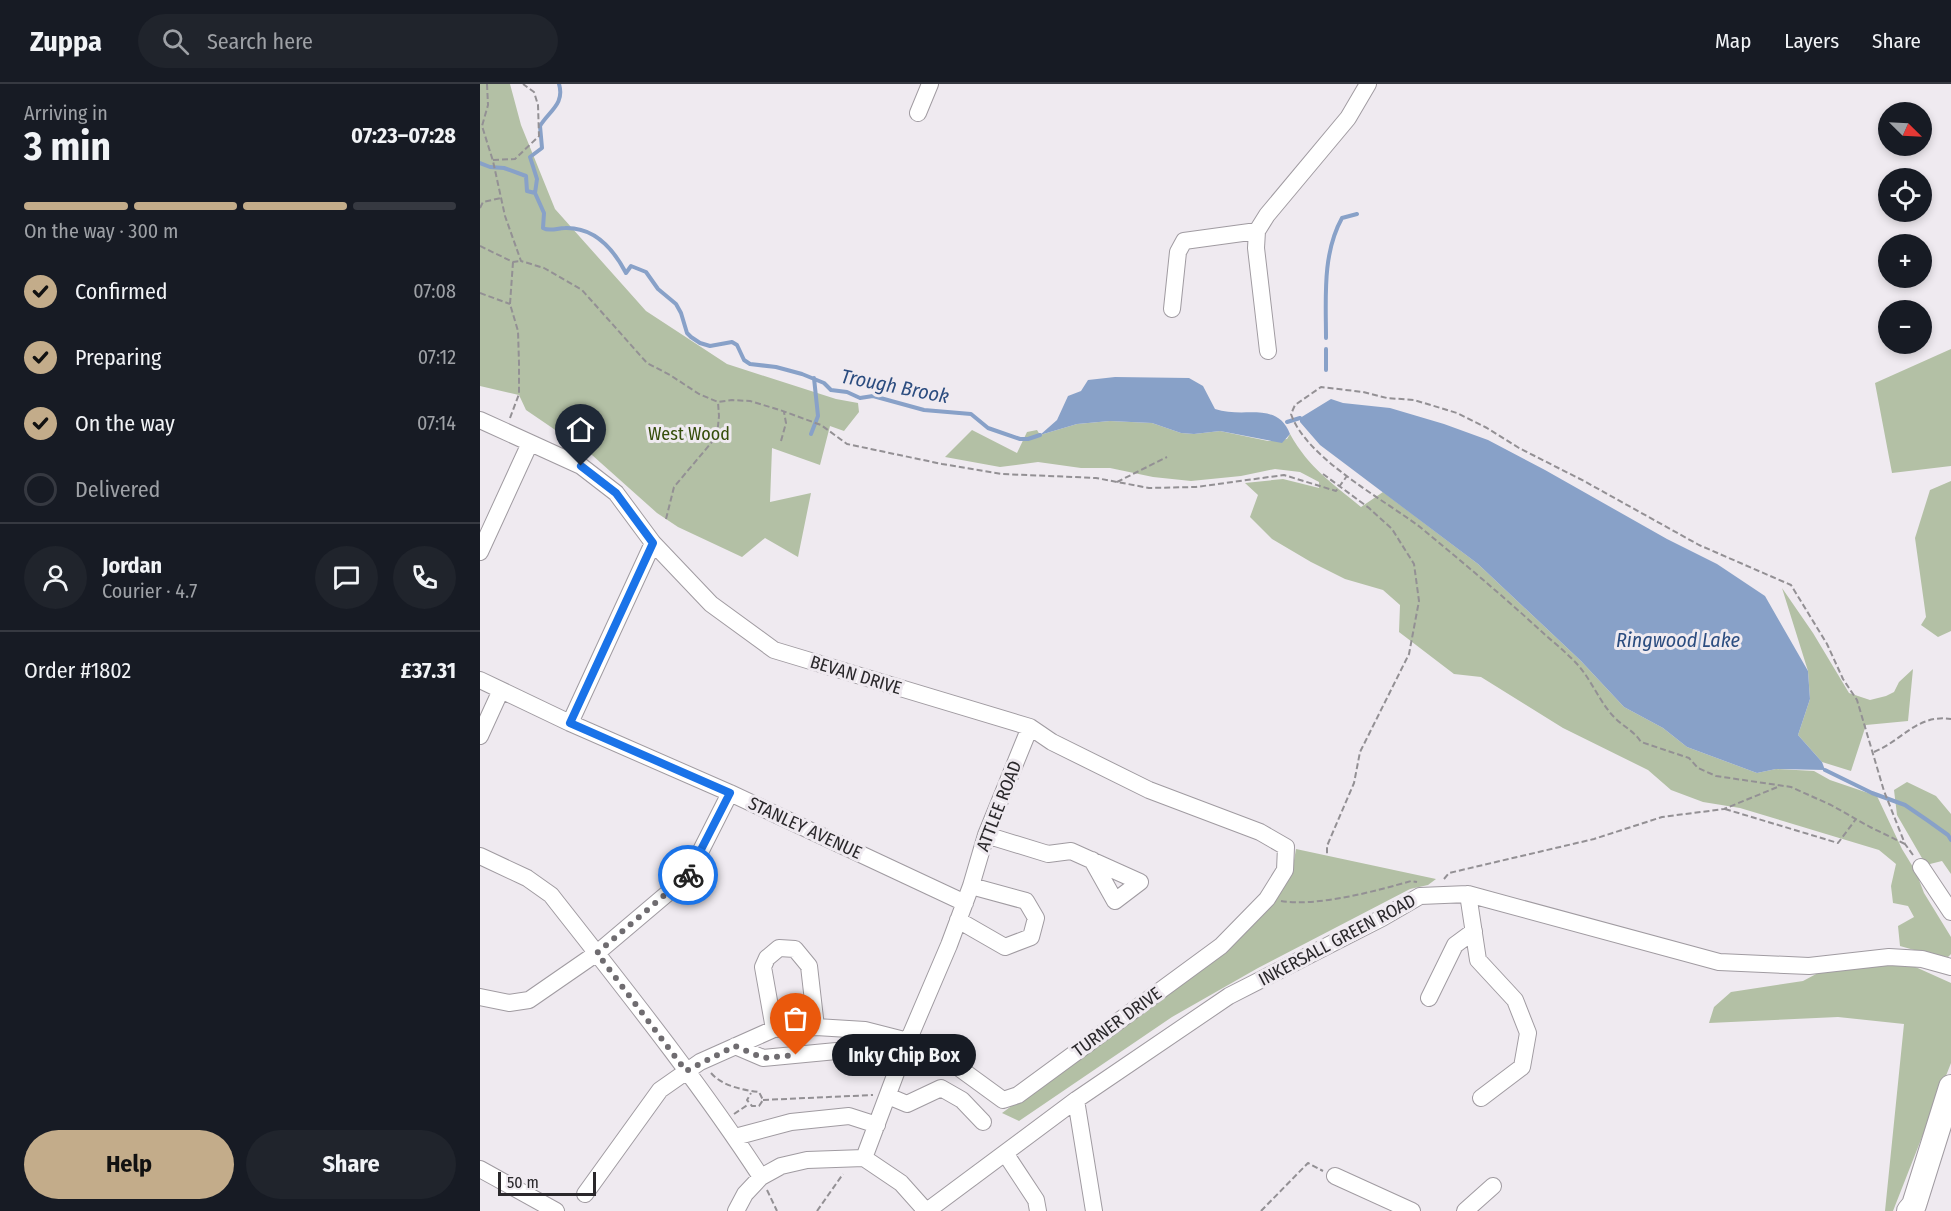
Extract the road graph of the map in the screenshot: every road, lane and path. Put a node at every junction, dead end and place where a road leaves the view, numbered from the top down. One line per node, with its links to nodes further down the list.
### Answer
1 (487, 84): 6 (path)
2 (523, 84): 6 (path)
3 (930, 84): 5 (street)
4 (1368, 84): 9 (street)
5 (918, 113)
6 (492, 160): 7 (path)
7 (501, 198): 8 (path); 11 (path)
8 (480, 208)
9 (1257, 231): 15 (street); 16 (street)
10 (480, 246): 12 (path)
11 (521, 261): 12 (path); 17 (path)
12 (513, 262): 14 (path)
13 (480, 292): 14 (path)
14 (510, 304): 20 (path)
15 (1172, 309)
16 (1268, 351)
17 (718, 402): 18 (path); 28 (path)
18 (784, 412): 21 (path); 26 (path)
19 (480, 420): 20 (street, BEVAN DRIVE)
20 (505, 431): 22 (street, BEVAN DRIVE)
21 (781, 441)
22 (530, 443): 29 (street, BEVAN DRIVE); 30 (street)
23 (1167, 457): 26 (path)
24 (1323, 474): 27 (path)
25 (1347, 476): 27 (path); 37 (path); 38 (path)
26 (1117, 482): 27 (path)
27 (1339, 486): 45 (path)
28 (666, 519)
29 (653, 543): 34 (street); 35 (street, BEVAN DRIVE)
30 (480, 552)
31 (480, 680): 32 (street, STANLEY AVENUE)
32 (501, 690): 34 (street, STANLEY AVENUE); 36 (street)
33 (1951, 719): 37 (path)
34 (570, 723): 39 (street, STANLEY AVENUE)
35 (1030, 727): 42 (street, ATTLEE ROAD); 44 (street, BEVAN DRIVE)
36 (480, 736)
37 (1873, 752): 43 (path)
38 (1781, 786): 40 (path); 41 (path)
39 (730, 793): 53 (street, STANLEY AVENUE); 57 (street)
40 (1724, 809): 41 (path); 50 (path)
41 (1856, 819): 43 (path)
42 (986, 835): 47 (street); 49 (street, ATTLEE ROAD)
43 (1905, 844): 48 (path)
44 (1286, 847): 52 (street, TURNER DRIVE)
45 (1327, 855)
46 (480, 856): 57 (street)
47 (1092, 860)
48 (1921, 867): 54 (street)
49 (971, 886): 53 (street, ATTLEE ROAD); 55 (street)
50 (1436, 893): 51 (street, INKERSALL GREEN ROAD); 52 (path); 73 (street, INKERSALL GREEN ROAD)
51 (1468, 894): 56 (street); 58 (street, INKERSALL GREEN ROAD)
52 (1267, 899): 63 (street, TURNER DRIVE)
53 (964, 903): 55 (street, ATTLEE ROAD)
54 (1951, 912)
55 (958, 920): 63 (street, ATTLEE ROAD)
56 (1474, 931): 60 (street); 71 (street)
57 (597, 953): 59 (street); 67 (street)
58 (1951, 967)
59 (480, 997)
60 (1429, 998)
61 (816, 1027): 62 (street); 62 (street); 63 (street)
62 (774, 1029): 64 (street)
63 (908, 1041): 75 (street, ATTLEE ROAD)
64 (735, 1046): 65 (street); 66 (street)
65 (846, 1050)
66 (700, 1062): 67 (street); 69 (path)
67 (686, 1071): 76 (street); 83 (street)
68 (1951, 1088): 94 (highway)
69 (751, 1093): 72 (path); 72 (path)
70 (888, 1096): 72 (path); 74 (street)
71 (1481, 1098)
72 (763, 1100)
73 (1076, 1100): 77 (street, INKERSALL GREEN ROAD); 90 (street)
74 (983, 1122)
75 (877, 1125): 76 (street); 78 (street, ATTLEE ROAD)
76 (735, 1137): 81 (street)
77 (1005, 1153): 88 (street, INKERSALL GREEN ROAD); 89 (street)
78 (858, 1159): 81 (street); 87 (path); 88 (street)
79 (480, 1169): 84 (street)
80 (1335, 1176): 91 (path); 92 (street)
81 (761, 1177): 85 (street); 86 (path)
82 (1493, 1186): 93 (street)
83 (585, 1194)
84 (556, 1211)
85 (736, 1211)
86 (777, 1211)
87 (818, 1211)
88 (926, 1211)
89 (1038, 1211)
90 (1094, 1211)
91 (1261, 1211)
92 (1412, 1211)
93 (1465, 1211)
94 (1909, 1211)

